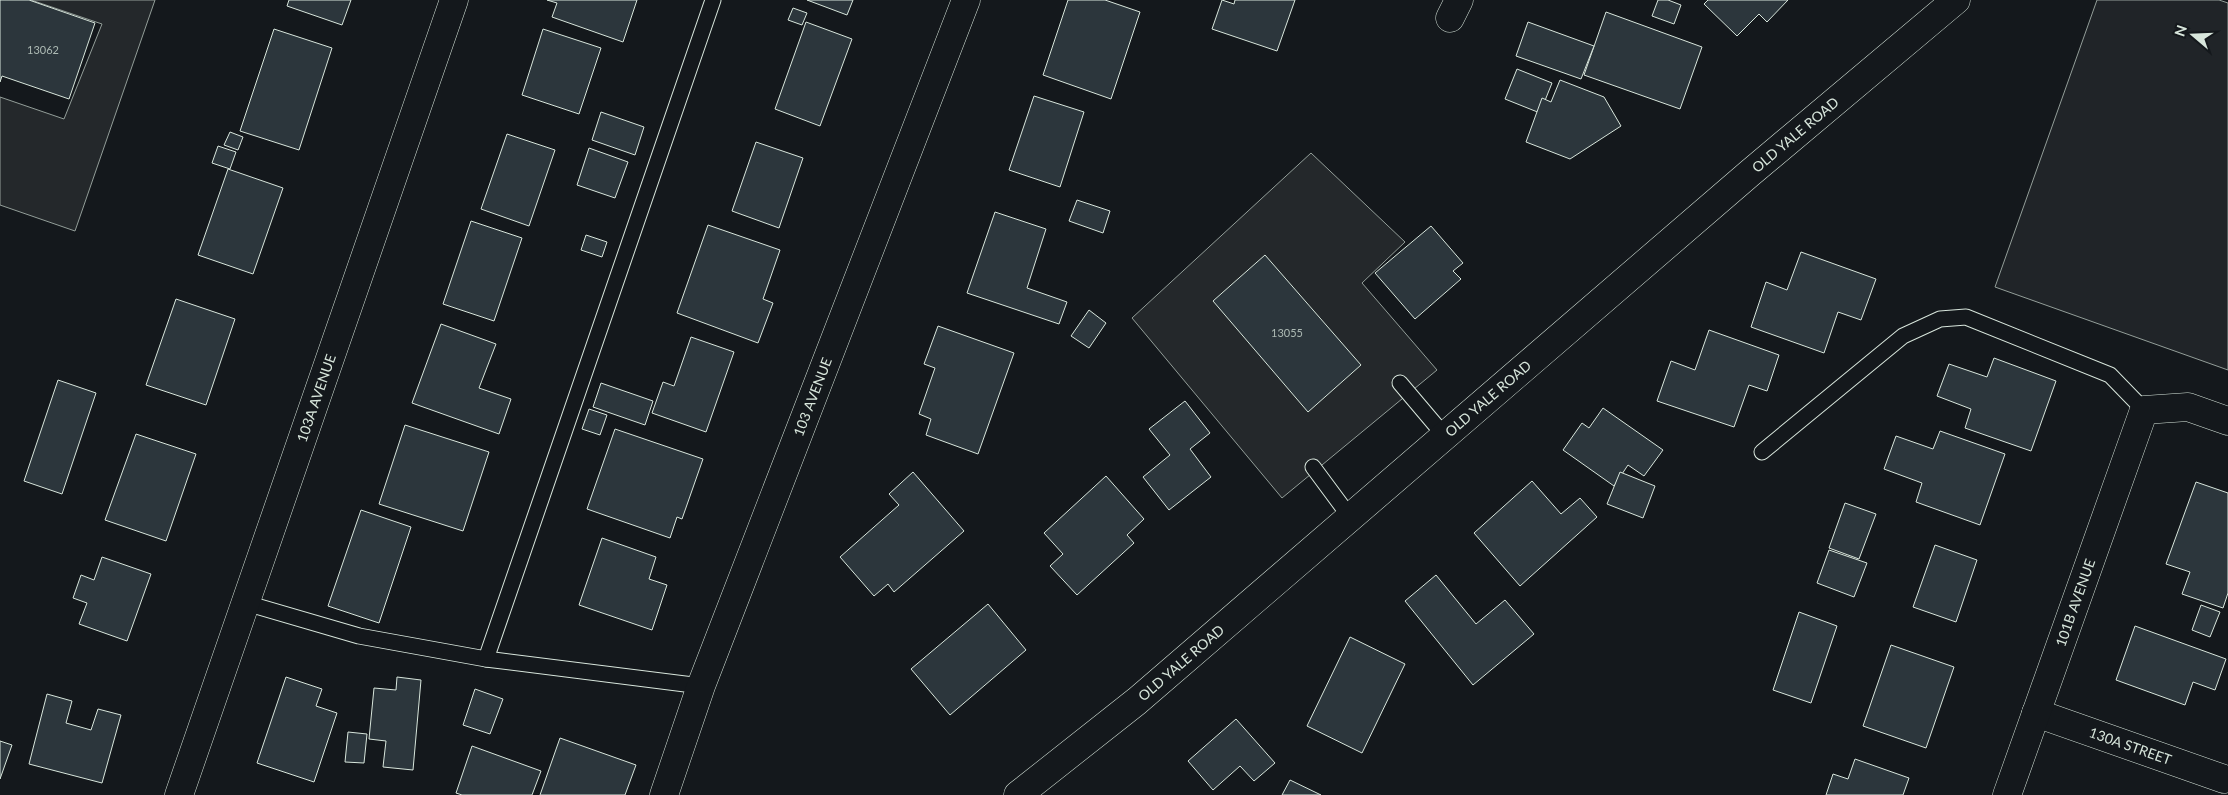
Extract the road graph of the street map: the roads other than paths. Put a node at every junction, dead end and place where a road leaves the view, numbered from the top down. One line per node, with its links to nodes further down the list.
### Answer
1 (454, 0): 12 (street, 103A AVENUE)
2 (713, 0): 13 (lane)
3 (966, 0): 14 (street, 103 AVENUE)
4 (1956, 0): 8 (street, OLD YALE ROAD)
5 (1400, 383): 8 (lane)
6 (2144, 410): 7 (street); 9 (lane); 15 (street, 101B AVENUE)
7 (2228, 421)
8 (1444, 436): 11 (street, OLD YALE ROAD)
9 (1762, 452)
10 (1313, 467): 11 (lane)
11 (1350, 517): 19 (street, OLD YALE ROAD)
12 (246, 603): 13 (lane); 17 (street, 103A AVENUE)
13 (486, 659): 14 (lane)
14 (701, 686): 18 (street, 103 AVENUE)
15 (2036, 713): 16 (street, 130A STREET); 20 (street, 101B AVENUE)
16 (2224, 779)
17 (179, 795)
18 (664, 795)
19 (1018, 795)
20 (2007, 795)

